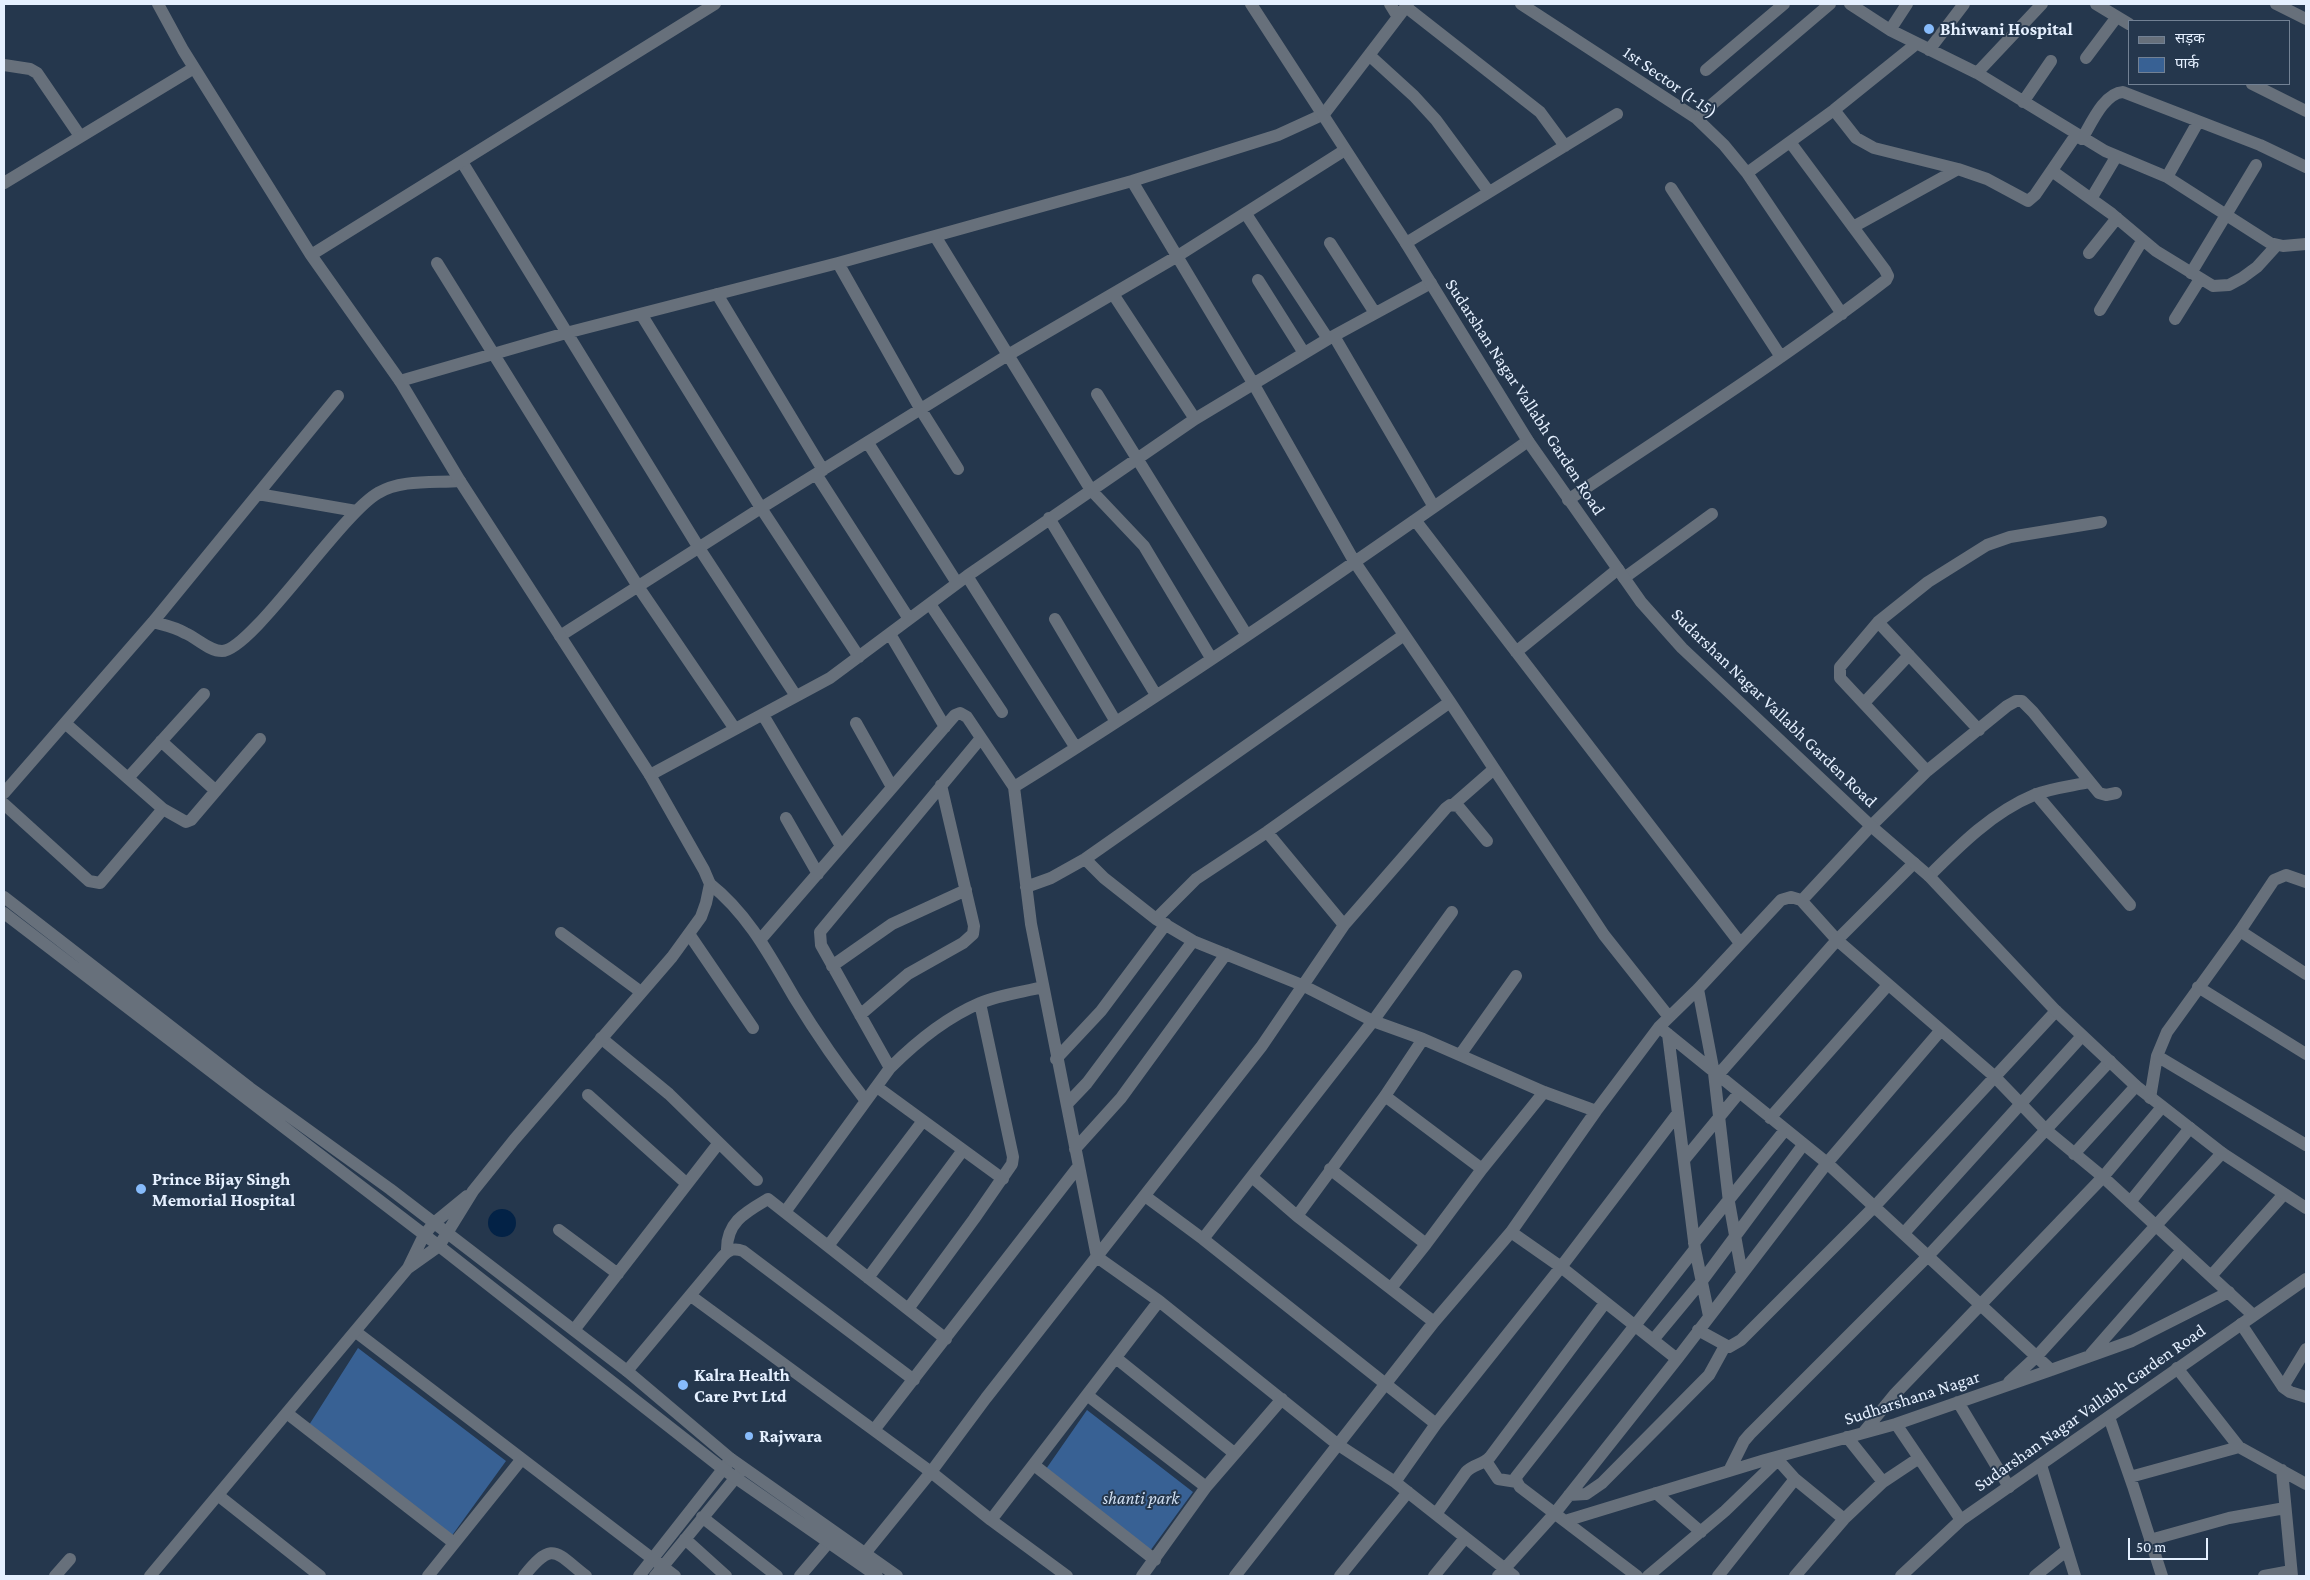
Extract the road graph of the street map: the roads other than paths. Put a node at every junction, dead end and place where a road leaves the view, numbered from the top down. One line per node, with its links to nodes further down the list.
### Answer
1 (158, 4): 25 (street)
2 (714, 4): 42 (street)
3 (1252, 4): 32 (street, Sudarshan Nagar Vallabh Garden Road)
4 (1390, 4): 14 (street)
5 (1521, 4): 34 (street, 1st Sector (1-15))
6 (1784, 4): 26 (street)
7 (1830, 4): 34 (street)
8 (1850, 4): 18 (street)
9 (1907, 4): 18 (street)
10 (1964, 4): 20 (street)
11 (2042, 4): 27 (street)
12 (2096, 4): 15 (street)
13 (2276, 4): 16 (street)
14 (1404, 9): 21 (street); 39 (street)
15 (2116, 18): 17 (street); 22 (street)
16 (2306, 19)
17 (2128, 24)
18 (1890, 30): 19 (street)
19 (1916, 44): 20 (street); 30 (street)
20 (1930, 50): 27 (street)
21 (1369, 55): 32 (street); 52 (street)
22 (2086, 58)
23 (2051, 60): 29 (street)
24 (4, 65): 36 (street)
25 (194, 68): 36 (street); 65 (street)
26 (1706, 70)
27 (1977, 73): 29 (street)
28 (2254, 85): 31 (street)
29 (2023, 102): 37 (street)
30 (1834, 110): 38 (street); 45 (street)
31 (2306, 111)
32 (1324, 114): 40 (street, Sudarshan Nagar Vallabh Garden Road); 49 (street)
33 (1617, 114): 39 (street)
34 (1696, 118): 47 (street, 1st Sector (1-15))
35 (2198, 122): 37 (street); 44 (street); 48 (street)
36 (80, 136): 50 (street)
37 (2079, 137): 41 (street); 46 (street)
38 (1790, 142): 47 (street); 57 (street)
39 (1565, 146): 52 (street)
40 (1345, 150): 54 (street); 61 (street, Sudarshan Nagar Vallabh Garden Road)
41 (2116, 157): 48 (street); 53 (street)
42 (462, 162): 65 (street); 79 (street)
43 (2256, 165): 55 (street)
44 (2306, 167)
45 (1958, 169): 46 (street); 57 (street)
46 (2052, 171): 53 (street)
47 (1747, 173): 77 (street, 1st Sector (1-15))
48 (2167, 177): 55 (street)
49 (1132, 181): 58 (street); 66 (street)
50 (4, 182)
51 (1671, 188): 84 (street)
52 (1489, 192): 61 (street)
53 (2091, 199): 56 (street)
54 (1246, 214): 66 (street); 80 (street)
55 (2226, 216): 63 (street); 69 (street)
56 (2117, 218): 59 (street); 64 (street)
57 (1853, 226): 77 (street)
58 (935, 236): 68 (street); 83 (street)
59 (2142, 241): 69 (street); 74 (street)
60 (1330, 243): 75 (street)
61 (1406, 243): 71 (street, Sudarshan Nagar Vallabh Garden Road)
62 (2306, 244): 63 (street)
63 (2277, 245): 69 (street)
64 (2089, 254)
65 (312, 255): 85 (street)
66 (1176, 257): 73 (street); 86 (street)
67 (437, 263): 82 (street)
68 (838, 264): 72 (street); 89 (street)
69 (2196, 276): 78 (street)
70 (1258, 280): 81 (street)
71 (1431, 283): 75 (street); 91 (street, Sudarshan Nagar Vallabh Garden Road)
72 (717, 294): 76 (street); 95 (street)
73 (1113, 294): 83 (street); 90 (street)
74 (2100, 310)
75 (1375, 313): 80 (street)
76 (641, 314): 79 (street); 101 (street)
77 (1842, 314): 84 (street)
78 (2175, 319)
79 (566, 333): 82 (street); 107 (street)
80 (1331, 338): 81 (street); 100 (street)
81 (1304, 353): 86 (street)
82 (494, 354): 85 (street); 111 (street)
83 (1008, 355): 89 (street); 97 (street)
84 (1781, 357): 99 (street)
85 (400, 381): 96 (street)
86 (1253, 383): 90 (street); 108 (street)
87 (1097, 394): 93 (street)
88 (338, 396): 98 (street)
89 (921, 410): 92 (street); 94 (street)
90 (1195, 419): 93 (street)
91 (1528, 441): 99 (street, Sudarshan Nagar Vallabh Garden Road); 100 (street)
92 (868, 443): 95 (street); 110 (street)
93 (1137, 458): 97 (street); 118 (street)
94 (958, 470)
95 (820, 472): 101 (street); 113 (street)
96 (460, 481): 102 (street); 120 (street)
97 (1091, 490): 104 (street); 124 (street)
98 (258, 494): 102 (street); 115 (street)
99 (1568, 500): 109 (street, Sudarshan Nagar Vallabh Garden Road)
100 (1434, 507): 105 (street)
101 (761, 508): 107 (street); 123 (street)
102 (356, 511): 115 (street)
103 (1712, 514): 109 (street)
104 (1049, 518): 110 (street); 126 (street)
105 (1415, 520): 108 (street); 121 (street)
106 (2101, 522): 116 (street)
107 (699, 548): 111 (street); 127 (street)
108 (1354, 561): 118 (street); 119 (street)
109 (1621, 573): 121 (street); 158 (street, Sudarshan Nagar Vallabh Garden Road)
110 (962, 580): 112 (street); 141 (street)
111 (639, 588): 120 (street); 136 (street)
112 (930, 604): 113 (street); 130 (street)
113 (909, 619): 117 (street)
114 (1055, 619): 132 (street)
115 (153, 622): 133 (street)
116 (1878, 622): 122 (street); 129 (street)
117 (890, 634): 123 (street); 135 (street)
118 (1246, 634): 124 (street)
119 (1404, 635): 128 (street); 162 (street)
120 (560, 636): 144 (street)
121 (1516, 652): 183 (street)
122 (1909, 655): 129 (street); 137 (street)
123 (859, 657): 127 (street)
124 (1211, 658): 126 (street)
125 (204, 694): 140 (street)
126 (1156, 695): 132 (street)
127 (796, 696): 131 (street)
128 (1450, 702): 142 (street); 159 (street)
129 (1864, 704): 143 (street)
130 (1002, 712)
131 (763, 715): 136 (street); 161 (street)
132 (1116, 722): 141 (street)
133 (65, 723): 145 (street); 151 (street)
134 (856, 723): 148 (street)
135 (945, 727): 138 (street); 148 (street)
136 (735, 730): 144 (street)
137 (1979, 730): 143 (street); 146 (street)
138 (981, 738): 147 (street); 149 (street)
139 (260, 739): 150 (street)
140 (161, 741): 145 (street); 150 (street)
141 (1076, 748): 149 (street)
142 (1494, 769): 155 (street); 197 (street)
143 (1927, 771): 158 (street)
144 (650, 775): 167 (street)
145 (128, 778): 156 (street)
146 (2090, 782): 152 (street); 153 (street)
147 (942, 785): 169 (street); 185 (street)
148 (892, 787): 161 (street)
149 (1014, 787): 168 (street)
150 (216, 791): 156 (street)
151 (4, 793)
152 (2116, 793)
153 (2036, 794): 165 (street); 172 (street)
154 (4, 804): 156 (street)
155 (1454, 804): 160 (street); 176 (street)
156 (163, 809)
157 (786, 818): 164 (street)
158 (1871, 826): 163 (street, Sudarshan Nagar Vallabh Garden Road); 171 (street)
159 (1267, 832): 175 (street); 176 (street)
160 (1487, 841)
161 (841, 846): 164 (street)
162 (1085, 859): 168 (street); 175 (street)
163 (1914, 863): 165 (street, Sudarshan Nagar Vallabh Garden Road); 181 (street)
164 (818, 874): 180 (street)
165 (1929, 876): 195 (street, Sudarshan Nagar Vallabh Garden Road)
166 (2306, 882): 177 (street)
167 (710, 884): 179 (street); 180 (street)
168 (1026, 887): 190 (street)
169 (966, 890): 185 (street); 196 (street)
170 (4, 897): 258 (street)
171 (1801, 900): 181 (street); 183 (street)
172 (2130, 905)
173 (1452, 912): 198 (street)
174 (4, 913): 264 (street)
175 (1161, 922): 182 (street); 208 (street)
176 (1344, 925): 188 (street)
177 (2240, 931): 186 (street); 191 (street)
178 (561, 933): 193 (street)
179 (688, 934): 193 (street); 199 (street)
180 (760, 940): 220 (street)
181 (1837, 940): 189 (street); 211 (street)
182 (1192, 941): 184 (street); 221 (street)
183 (1740, 943): 192 (street)
184 (1226, 954): 188 (street); 235 (street)
185 (832, 966): 196 (street)
186 (2306, 974)
187 (1516, 976): 206 (street)
188 (1302, 985): 198 (street); 251 (street)
189 (1888, 985): 201 (street); 227 (street)
190 (1043, 987): 194 (street); 208 (street)
191 (2198, 987): 205 (street); 207 (street)
192 (1698, 989): 197 (street); 211 (street)
193 (641, 992): 203 (street)
194 (980, 1003): 210 (street); 246 (street)
195 (2056, 1011): 202 (street, Sudarshan Nagar Vallabh Garden Road); 212 (street)
196 (860, 1015): 210 (street)
197 (1669, 1017): 200 (street)
198 (1373, 1021): 204 (street); 244 (street)
199 (753, 1028)
200 (1663, 1030): 211 (street); 224 (street); 225 (street)
201 (1941, 1030): 212 (street); 240 (street)
202 (2082, 1036): 209 (street, Sudarshan Nagar Vallabh Garden Road); 222 (street)
203 (602, 1038): 232 (street); 249 (street)
204 (1423, 1039): 206 (street); 218 (street)
205 (2306, 1054)
206 (1460, 1055): 215 (street)
207 (2156, 1056): 219 (street); 234 (street)
208 (1056, 1059): 221 (street)
209 (2110, 1061): 213 (street, Sudarshan Nagar Vallabh Garden Road); 230 (street)
210 (890, 1068): 214 (street)
211 (1716, 1074): 216 (street); 226 (street)
212 (1994, 1076): 222 (street); 254 (street)
213 (2136, 1086): 219 (street, Sudarshan Nagar Vallabh Garden Road); 238 (street)
214 (877, 1087): 220 (street); 228 (street)
215 (1544, 1092): 224 (street); 243 (street)
216 (1739, 1093): 226 (street); 227 (street)
217 (588, 1095): 248 (street)
218 (1385, 1096): 242 (street); 243 (street)
219 (2150, 1098): 223 (street, Sudarshan Nagar Vallabh Garden Road)
220 (866, 1101): 256 (street)
221 (1066, 1104): 235 (street)
222 (2021, 1104): 230 (street); 263 (street)
223 (2162, 1107): 229 (street, Sudarshan Nagar Vallabh Garden Road); 245 (street)
224 (1596, 1111): 261 (street)
225 (1678, 1113): 239 (street); 275 (street)
226 (1719, 1117): 239 (street); 252 (street)
227 (1770, 1118): 231 (street)
228 (922, 1122): 236 (street); 269 (street)
229 (2190, 1128): 237 (street, Sudarshan Nagar Vallabh Garden Road); 253 (street)
230 (2045, 1129): 238 (street); 273 (street)
231 (1785, 1130): 233 (street); 252 (street)
232 (718, 1144): 247 (street); 248 (street)
233 (1803, 1145): 240 (street); 265 (street)
234 (2306, 1145)
235 (1075, 1149): 241 (street)
236 (963, 1150): 246 (street); 280 (street)
237 (2222, 1153): 250 (street, Sudarshan Nagar Vallabh Garden Road); 259 (street)
238 (2074, 1154): 245 (street)
239 (1684, 1160): 270 (street)
240 (1827, 1164): 254 (street); 278 (street)
241 (1078, 1167): 274 (street); 298 (street)
242 (1330, 1169): 257 (street); 267 (street)
243 (1482, 1169): 267 (street)
244 (1252, 1177): 257 (street); 266 (street)
245 (2103, 1177): 253 (street); 288 (street)
246 (1003, 1179): 289 (street)
247 (757, 1180)
248 (687, 1184): 277 (street)
249 (473, 1191): 258 (street); 262 (street)
250 (2284, 1194): 255 (street, Sudarshan Nagar Vallabh Garden Road); 279 (street)
251 (1145, 1196): 266 (street); 274 (street)
252 (1729, 1202): 265 (street); 270 (street)
253 (2130, 1202): 259 (street)
254 (1875, 1206): 263 (street); 300 (street)
255 (2306, 1208)
256 (785, 1212): 269 (street); 272 (street)
257 (1297, 1216): 283 (street)
258 (434, 1222): 262 (street); 264 (street)
259 (2154, 1225): 271 (street); 302 (street)
260 (559, 1230): 277 (street)
261 (1511, 1232): 275 (street); 292 (street)
262 (449, 1233): 268 (street); 295 (street)
263 (1904, 1233): 273 (street)
264 (424, 1235): 268 (street); 276 (street)
265 (1735, 1236): 278 (street); 282 (street)
266 (1202, 1239): 310 (street)
267 (1426, 1244): 283 (street)
268 (439, 1246): 276 (street); 331 (street)
269 (828, 1246): 280 (street)
270 (1695, 1246): 282 (street); 294 (street)
271 (2182, 1250): 279 (street); 303 (street)
272 (727, 1251): 285 (street); 309 (street)
273 (1929, 1255): 288 (street); 335 (street)
274 (1097, 1256): 286 (street); 336 (street)
275 (1561, 1267): 287 (street); 319 (street)
276 (408, 1268): 297 (street)
277 (618, 1274): 295 (street)
278 (1742, 1274): 291 (street)
279 (2211, 1276): 284 (street)
280 (868, 1278): 289 (street)
281 (2306, 1278): 290 (street, Sudarshan Nagar Vallabh Garden Road)
282 (1702, 1282): 291 (street); 299 (street)
283 (1391, 1288): 292 (street)
284 (2229, 1292): 290 (street); 303 (street, Sudharshana Nagar)
285 (691, 1296): 308 (street); 321 (street)
286 (1159, 1301): 304 (street); 315 (street)
287 (1604, 1303): 294 (street); 330 (street)
288 (1982, 1305): 302 (street); 322 (street)
289 (908, 1309): 298 (street)
290 (2253, 1315): 293 (street, Sudarshan Nagar Vallabh Garden Road)
291 (1709, 1316): 296 (street)
292 (1434, 1322): 310 (street)
293 (2241, 1324): 306 (street, Sudarshan Nagar Vallabh Garden Road); 312 (street)
294 (1636, 1326): 299 (street); 341 (street)
295 (574, 1330): 308 (street)
296 (1698, 1330): 300 (street); 305 (street)
297 (356, 1332): 317 (street); 329 (street)
298 (946, 1339): 309 (street)
299 (1653, 1340): 305 (street)
300 (1725, 1346): 348 (street)
301 (2306, 1349): 312 (street)
302 (2038, 1356): 307 (street); 311 (street)
303 (2089, 1356): 307 (street, Sudharshana Nagar)
304 (1116, 1358): 313 (street); 326 (street)
305 (1678, 1358): 348 (street)
306 (2177, 1368): 318 (street, Sudarshan Nagar Vallabh Garden Road); 325 (street)
307 (2051, 1370): 311 (street, Sudharshana Nagar)
308 (627, 1371): 331 (street)
309 (914, 1380): 321 (street)
310 (1384, 1385): 319 (street); 324 (street)
311 (2006, 1385): 316 (street, Sudharshana Nagar)
312 (2283, 1387): 314 (street)
313 (1087, 1395): 332 (street); 344 (street)
314 (2306, 1397)
315 (1282, 1399): 324 (street); 326 (street)
316 (1958, 1402): 320 (street, Sudharshana Nagar); 345 (street)
317 (288, 1414): 349 (street); 361 (street)
318 (2109, 1417): 333 (street, Sudarshan Nagar Vallabh Garden Road); 338 (street)
319 (1436, 1424): 340 (street)
320 (1896, 1424): 322 (street, Sudharshana Nagar); 328 (street)
321 (874, 1430): 336 (street)
322 (1863, 1433): 323 (street, Sudharshana Nagar)
323 (1847, 1438): 327 (street, Sudharshana Nagar); 342 (street)
324 (1337, 1444): 340 (street); 385 (street)
325 (2239, 1447): 334 (street); 338 (street)
326 (1234, 1452): 344 (street)
327 (1781, 1457): 335 (street, Sudharshana Nagar); 339 (street); 357 (street, Sudharshana Nagar)
328 (1919, 1458): 342 (street); 356 (street)
329 (521, 1460): 361 (street); 367 (street)
330 (1486, 1461): 341 (street); 351 (street)
331 (727, 1464): 337 (street); 367 (street)
332 (1034, 1465): 355 (street); 366 (street)
333 (2041, 1465): 345 (street, Sudarshan Nagar Vallabh Garden Road); 363 (street)
334 (2282, 1470): 343 (street); 350 (street)
335 (1730, 1471): 347 (street, Sudharshana Nagar)
336 (931, 1472): 355 (street); 364 (street)
337 (740, 1473): 352 (street); 362 (street); 364 (street)
338 (2130, 1477): 360 (street)
339 (1794, 1479): 354 (street); 391 (street)
340 (1395, 1482): 346 (street)
341 (1517, 1482): 353 (street)
342 (1883, 1482): 354 (street)
343 (2306, 1484)
344 (1206, 1487): 366 (street)
345 (2009, 1487): 356 (street, Sudarshan Nagar Vallabh Garden Road)
346 (1408, 1492): 351 (street); 386 (street)
347 (1656, 1493): 353 (street, Sudharshana Nagar); 357 (street)
348 (1569, 1495): 353 (street)
349 (220, 1496): 371 (street); 372 (street)
350 (2285, 1508): 360 (street); 369 (street)
351 (1436, 1514): 358 (street)
352 (702, 1517): 359 (street); 379 (street)
353 (1560, 1517): 368 (street); 389 (street)
354 (1844, 1519): 392 (street)
355 (991, 1520): 383 (street)
356 (1960, 1520): 393 (street, Sudarshan Nagar Vallabh Garden Road)
357 (1700, 1532): 390 (street, Sudharshana Nagar)
358 (1465, 1538): 368 (street); 387 (street)
359 (685, 1539): 367 (street); 378 (street)
360 (2150, 1540): 396 (street)
361 (454, 1543): 373 (street)
362 (828, 1543): 364 (street); 380 (street)
363 (2067, 1550): 394 (street); 395 (street)
364 (862, 1557): 381 (street); 382 (street)
365 (70, 1559): 370 (street)
366 (1155, 1560): 384 (street)
367 (657, 1567): 376 (street); 377 (street)
368 (1501, 1572): 388 (street)
369 (2292, 1574): 397 (street)
370 (55, 1576)
371 (150, 1576)
372 (320, 1576)
373 (428, 1576)
374 (524, 1576): 375 (street)
375 (586, 1576)
376 (639, 1576)
377 (675, 1576)
378 (726, 1576)
379 (777, 1576)
380 (800, 1576)
381 (877, 1576)
382 (897, 1576)
383 (1067, 1576)
384 (1142, 1576)
385 (1235, 1576)
386 (1340, 1576)
387 (1434, 1576)
388 (1514, 1576)
389 (1637, 1576)
390 (1648, 1576)
391 (1718, 1576)
392 (1795, 1576)
393 (1901, 1576)
394 (2035, 1576)
395 (2075, 1576)
396 (2162, 1576)
397 (2264, 1576)

